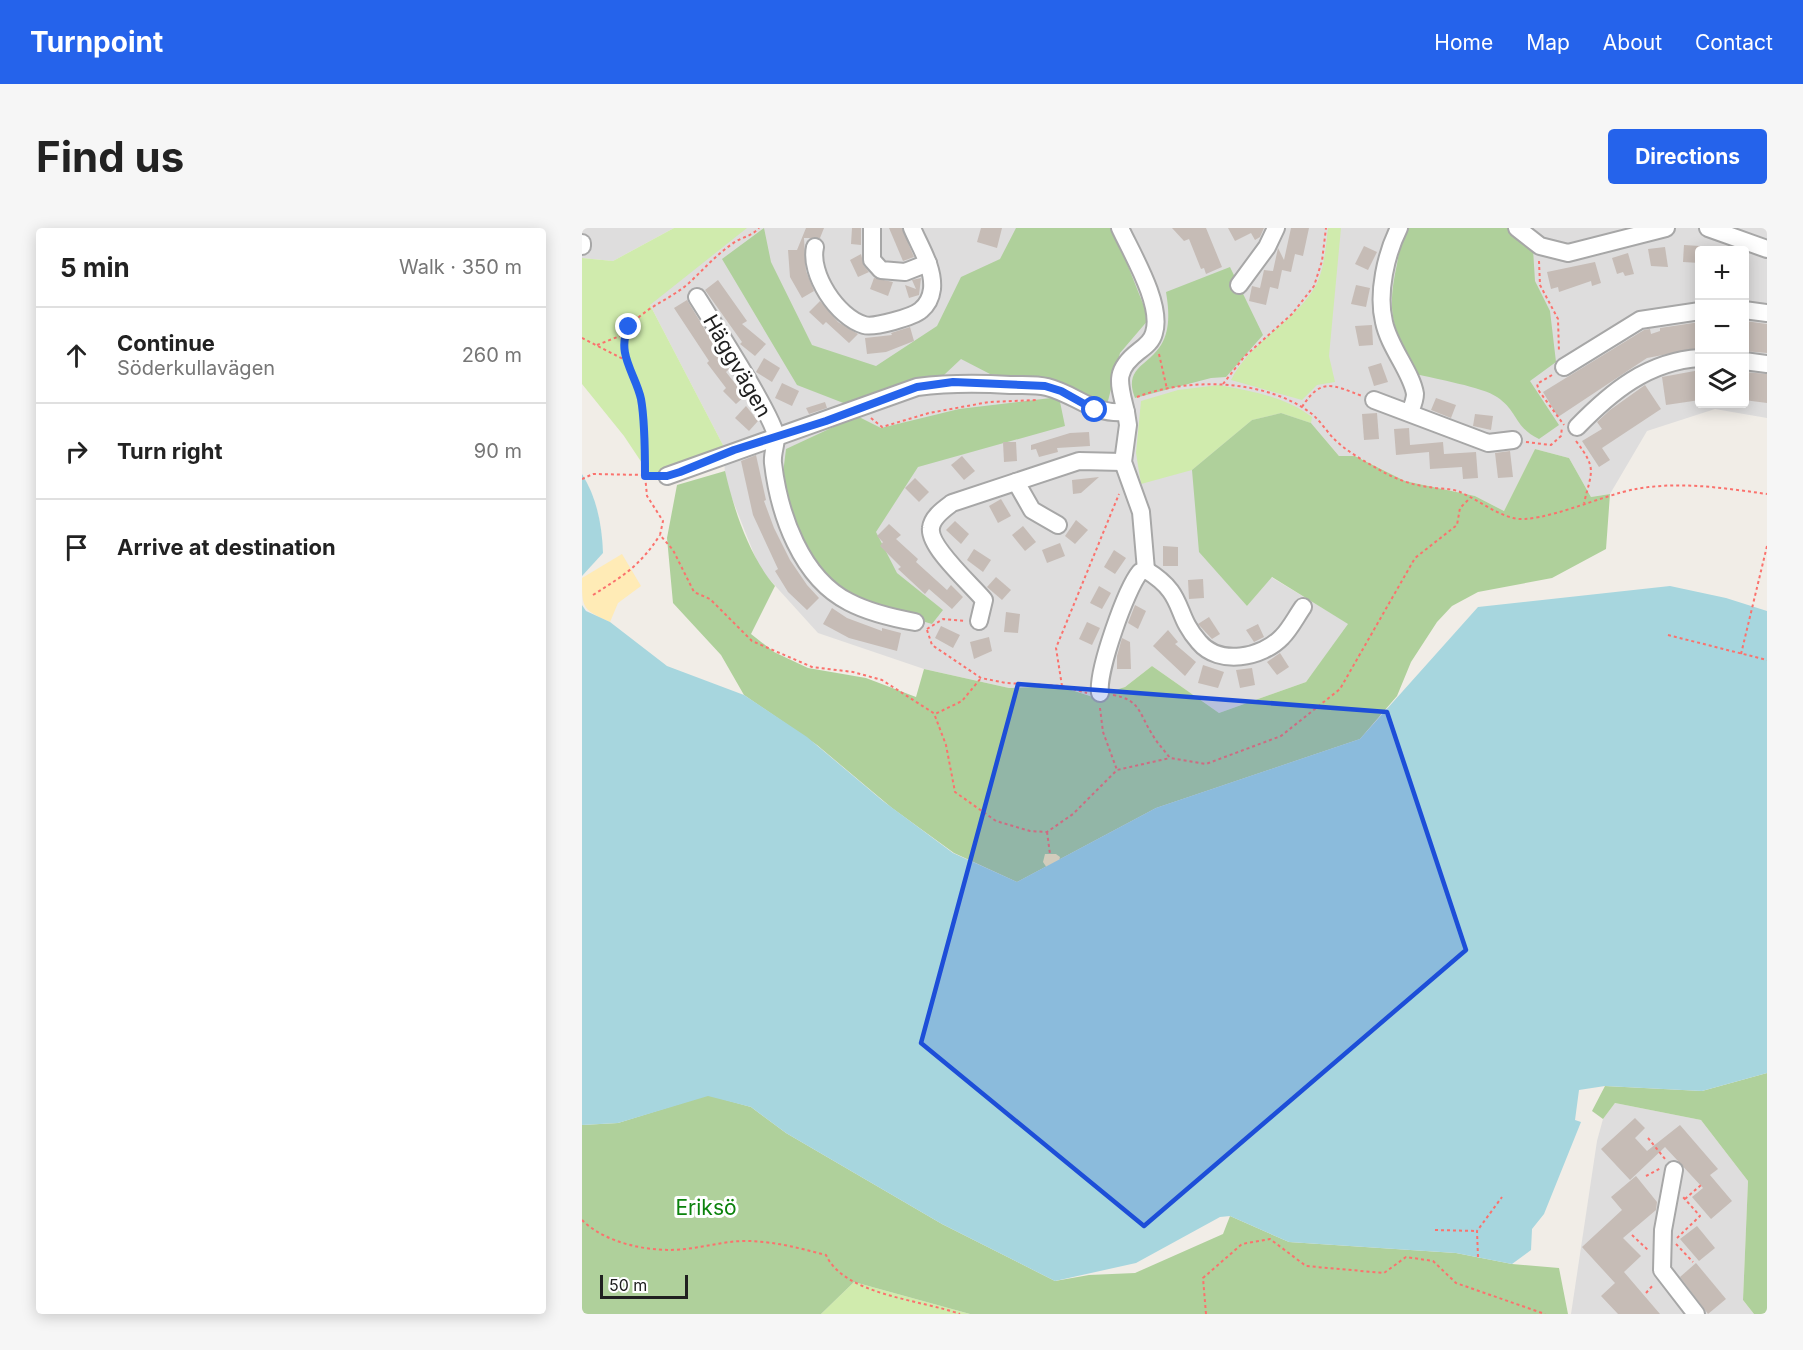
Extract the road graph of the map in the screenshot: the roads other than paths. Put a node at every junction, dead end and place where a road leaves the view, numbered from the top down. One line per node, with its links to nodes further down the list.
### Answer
1 (872, 228): 11 (street)
2 (912, 228): 11 (street)
3 (1120, 228): 22 (street)
4 (1276, 228): 12 (street)
5 (1399, 228): 23 (street)
6 (1517, 228): 7 (street)
7 (1666, 228)
8 (1708, 228): 10 (street)
9 (815, 248): 11 (street)
10 (1767, 249)
11 (928, 263)
12 (1239, 285)
13 (697, 297): 25 (street, Häggvägen)
14 (1749, 311): 16 (street)
15 (1695, 312): 20 (street)
16 (1767, 313)
17 (1695, 359): 24 (street)
18 (1749, 362): 19 (street)
19 (1767, 364)
20 (1564, 367)
21 (1374, 400): 23 (street)
22 (1130, 405): 25 (street); 27 (street)
23 (1410, 412): 26 (street)
24 (1570, 425)
25 (776, 436): 28 (street); 34 (street)
26 (1513, 440)
27 (1123, 462): 29 (street); 31 (street)
28 (667, 476)
29 (1016, 482): 30 (street); 33 (street)
30 (1058, 525)
31 (1146, 570): 32 (street); 35 (street)
32 (1303, 607)
33 (979, 621)
34 (921, 626)
35 (1100, 693)
36 (1674, 1170): 37 (street)
37 (1696, 1314)

